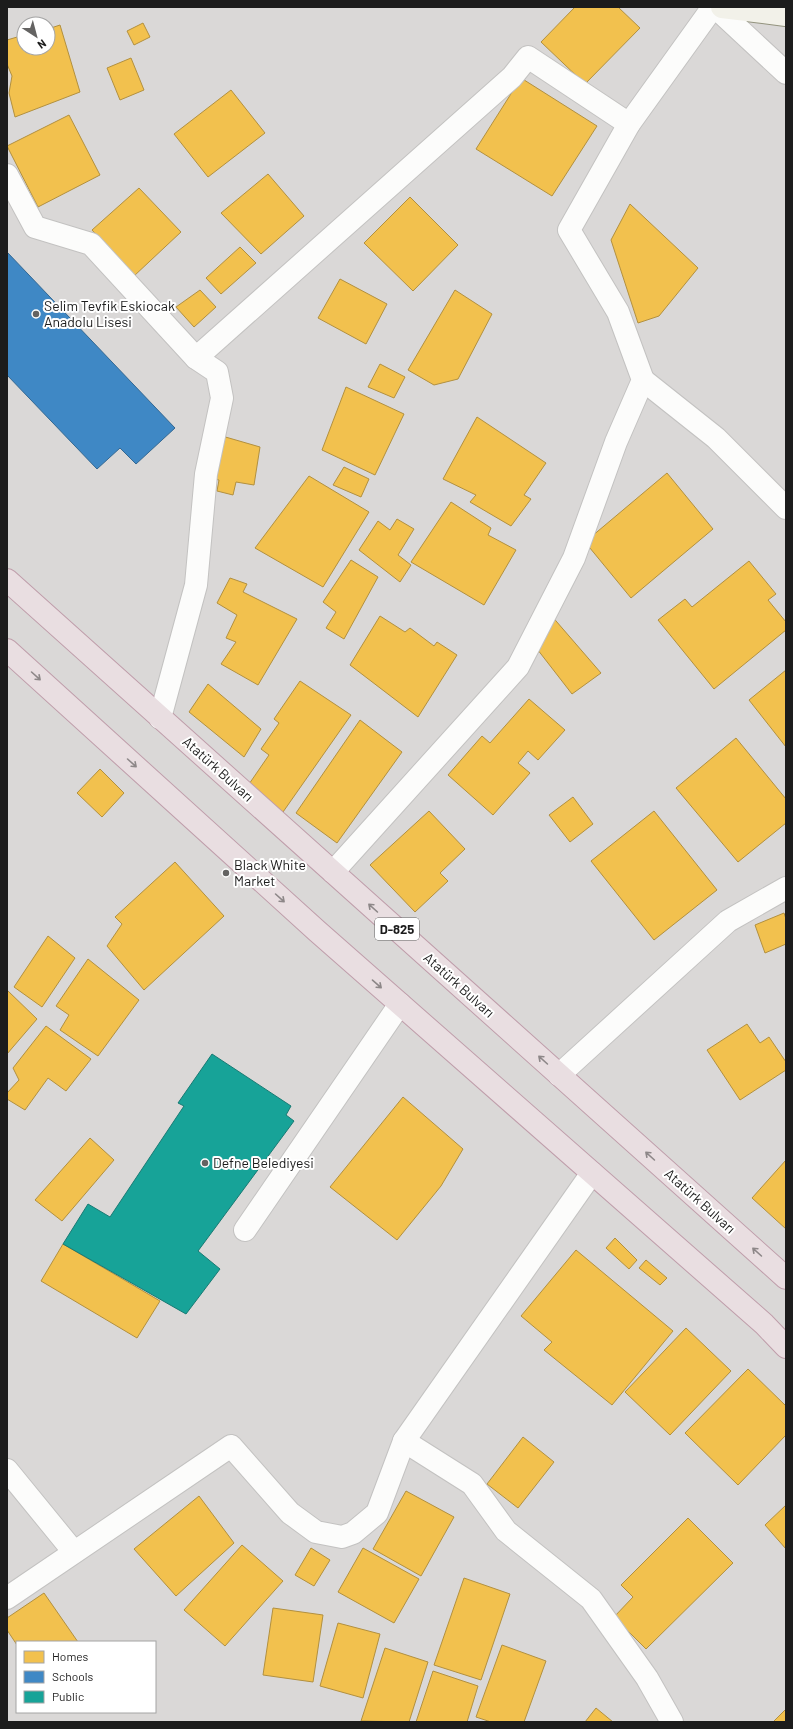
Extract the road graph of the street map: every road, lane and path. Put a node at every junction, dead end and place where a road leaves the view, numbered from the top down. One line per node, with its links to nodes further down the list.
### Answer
1 (714, 7): 4 (street); 5 (street)
2 (722, 7): 3 (street)
3 (786, 15)
4 (786, 73)
5 (629, 124): 7 (street); 8 (street)
6 (7, 175): 7 (street)
7 (196, 358): 12 (street)
8 (643, 380): 9 (street); 13 (street)
9 (786, 508)
10 (7, 580): 12 (highway, Atatürk Bulvarı / D-825)
11 (7, 650): 15 (highway, one-way to 15)
12 (160, 718): 13 (highway, Atatürk Bulvarı / D-825)
13 (333, 872): 16 (highway, Atatürk Bulvarı / D-825, one-way to 13)
14 (786, 888): 16 (street)
15 (400, 1004): 17 (highway); 18 (street)
16 (559, 1075): 19 (highway, Atatürk Bulvarı / D-825, one-way to 16)
17 (592, 1173): 20 (highway); 21 (street)
18 (245, 1230)
19 (786, 1278)
20 (786, 1347)
21 (404, 1441): 23 (street); 25 (street)
22 (7, 1470): 23 (street)
23 (74, 1552): 24 (street)
24 (7, 1598)
25 (672, 1722)

